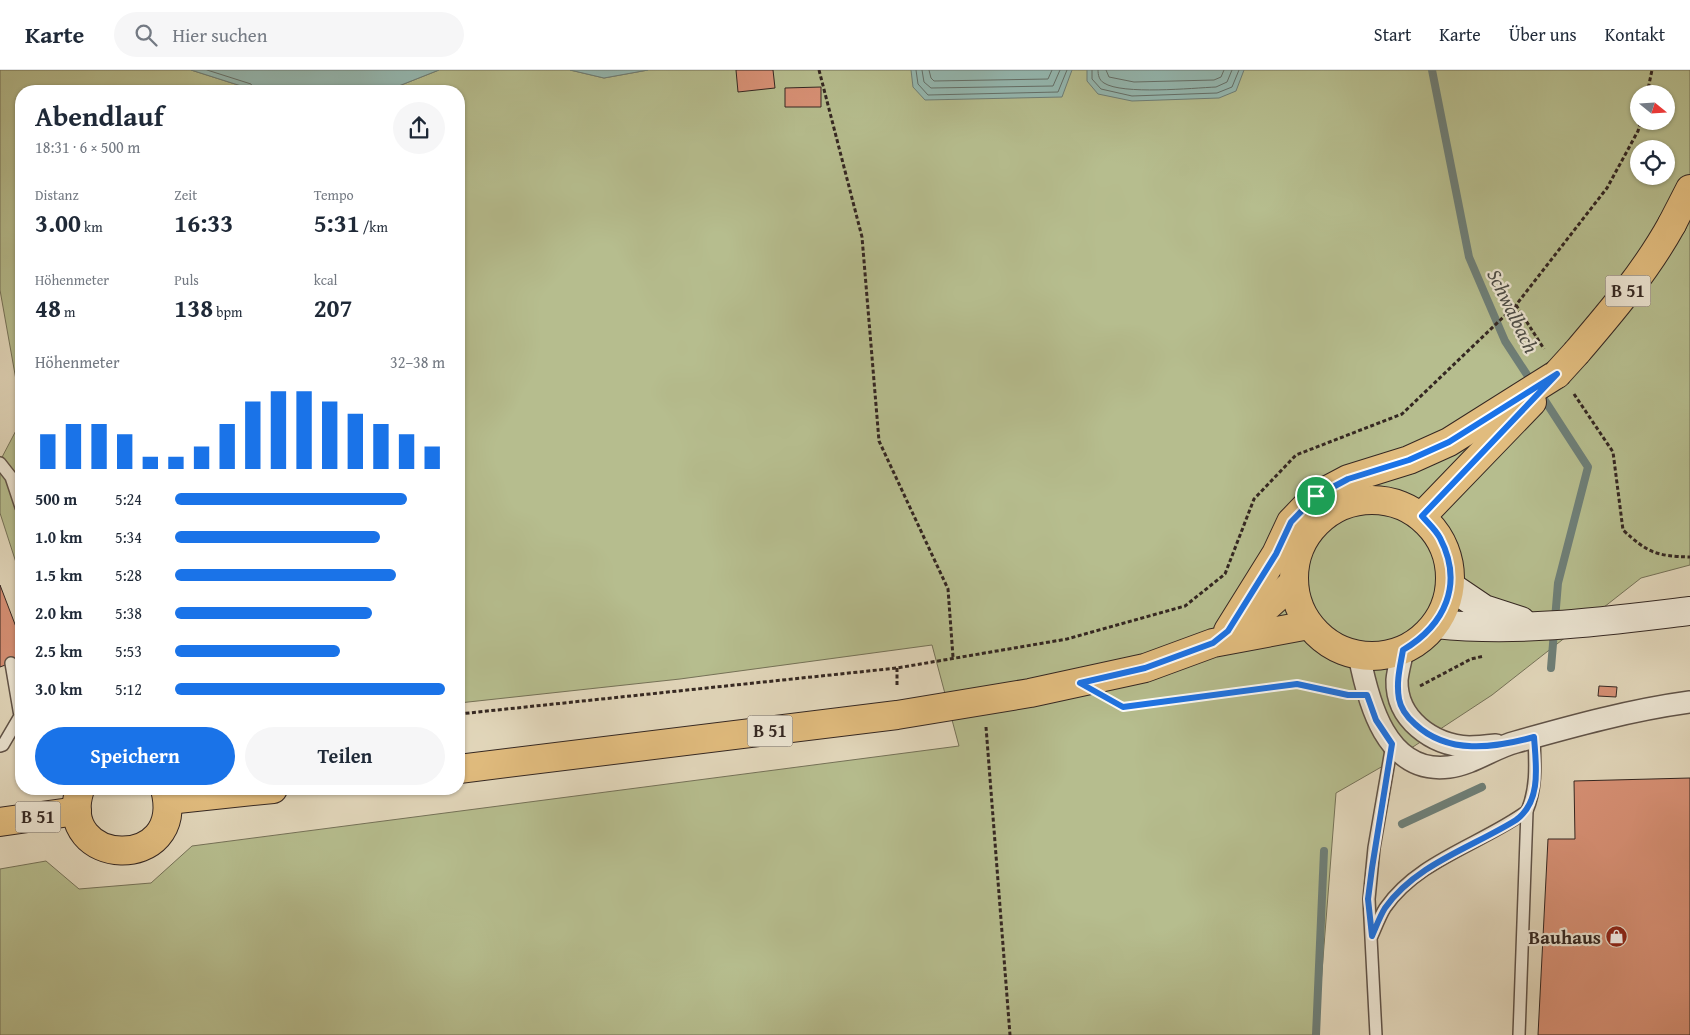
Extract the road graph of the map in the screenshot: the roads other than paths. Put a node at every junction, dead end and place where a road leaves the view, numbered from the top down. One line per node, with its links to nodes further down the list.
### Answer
1 (1690, 189): 2 (main road, B 51)
2 (1681, 217): 3 (main road, B 51, bridge)
3 (1511, 412): 6 (main road, B 51); 13 (main road, B 51)
4 (0, 463): 5 (lane)
5 (15, 489)
6 (1422, 516): 7 (main road); 8 (main road)
7 (1294, 582): 11 (main road); 13 (main road, B 51)
8 (1450, 586): 10 (main road); 12 (main road)
9 (1690, 612): 12 (main road)
10 (1436, 624): 12 (main road); 14 (main road)
11 (1309, 625): 13 (main road, B 51); 15 (main road)
12 (1537, 626)
13 (1220, 637): 24 (main road, B 51)
14 (1403, 650): 15 (main road); 22 (street)
15 (1359, 655): 21 (street)
16 (11, 663): 17 (lane)
17 (15, 687)
18 (1690, 702): 20 (street)
19 (15, 725): 23 (lane)
20 (1534, 737): 22 (street); 27 (lane)
21 (1392, 744): 22 (street); 29 (lane)
22 (1506, 744)
23 (0, 746)
24 (465, 768)
25 (167, 795): 26 (main road)
26 (78, 800): 28 (main road, B 51)
27 (1527, 812): 29 (lane); 31 (lane)
28 (0, 822)
29 (1372, 936): 30 (lane)
30 (1376, 1035)
31 (1519, 1035)

